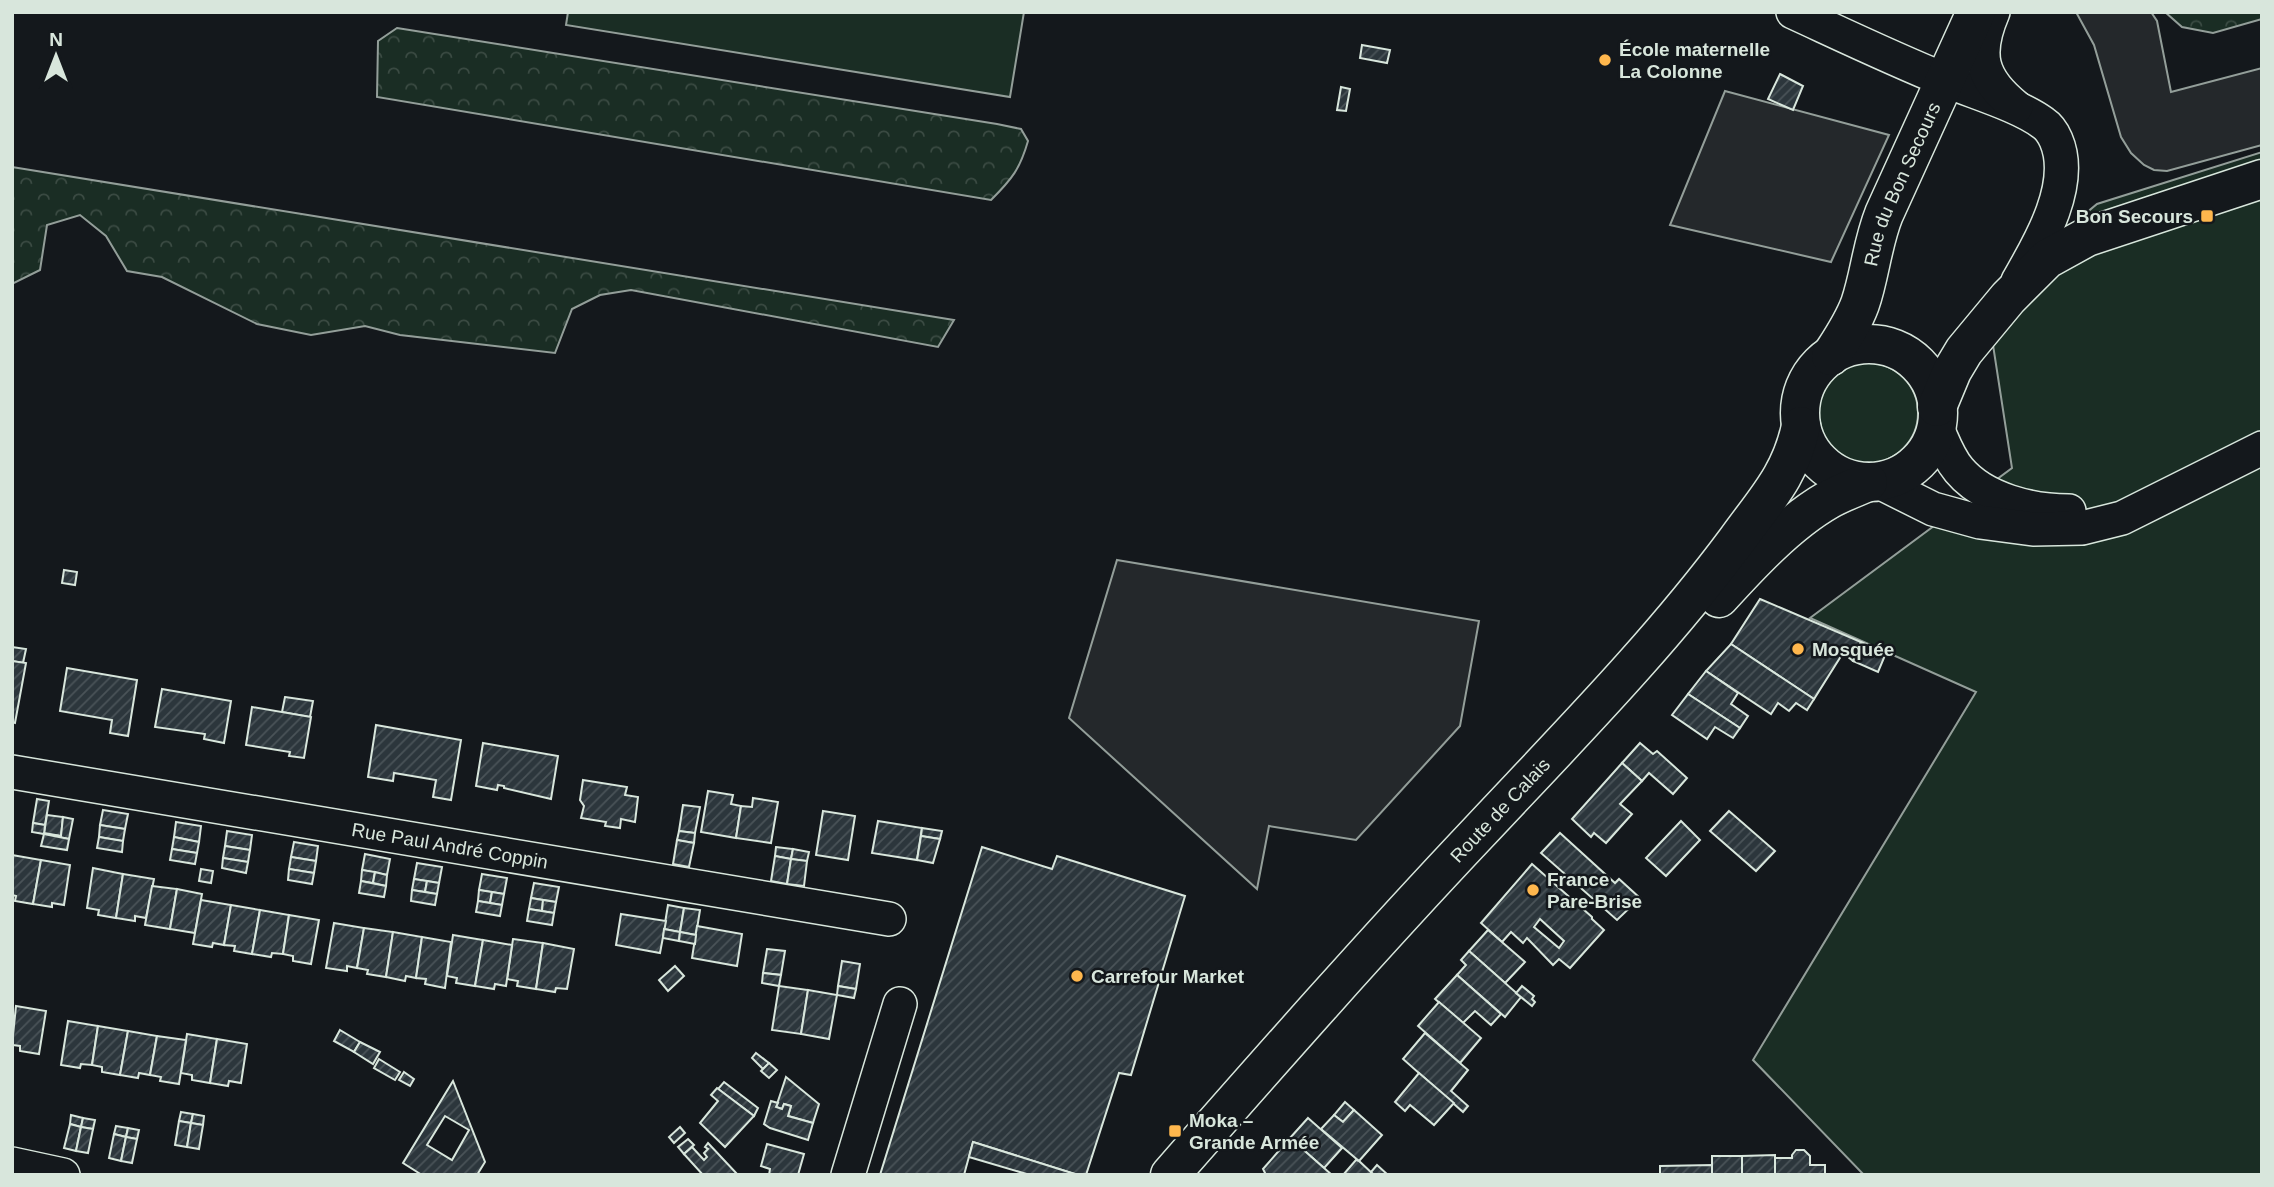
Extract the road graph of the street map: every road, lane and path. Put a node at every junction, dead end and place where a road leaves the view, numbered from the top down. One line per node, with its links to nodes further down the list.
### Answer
1 (1793, 12): 4 (street)
2 (1976, 12): 4 (main road, Rue du Bon Secours)
3 (1993, 12): 5 (street)
4 (1945, 80): 5 (street); 8 (main road, Rue du Bon Secours)
5 (2024, 113): 7 (street)
6 (2262, 179): 7 (main road)
7 (2008, 298): 9 (main road)
8 (1831, 356): 9 (main road); 10 (main road)
9 (1937, 417): 12 (main road); 13 (street)
10 (1801, 426): 12 (main road); 20 (main road, Route de Calais)
11 (2262, 449): 13 (street)
12 (1873, 482): 13 (street); 21 (main road, Route de Calais)
13 (2190, 483)
14 (12, 772): 15 (street, Rue Paul André Coppin)
15 (889, 919)
16 (900, 1004): 19 (street)
17 (12, 1164): 18 (street)
18 (63, 1175)
19 (848, 1175)
20 (1170, 1175)
21 (1206, 1175)

